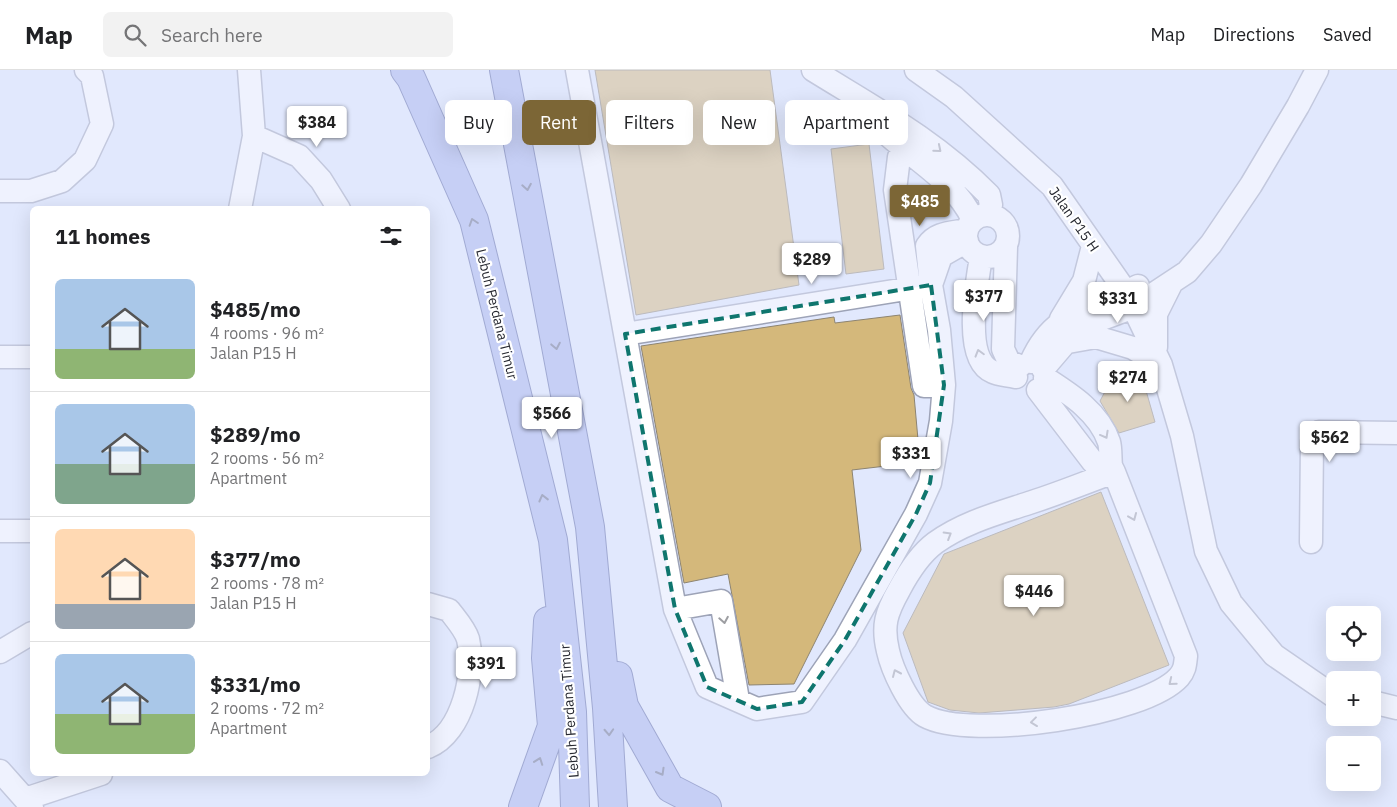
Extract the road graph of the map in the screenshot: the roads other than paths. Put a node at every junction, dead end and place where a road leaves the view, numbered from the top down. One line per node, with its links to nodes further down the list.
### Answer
1 (86, 70): 18 (street)
2 (249, 70): 12 (street)
3 (405, 70): 38 (main road, Lebuh Perdana Timur, one-way to 3)
4 (504, 70): 15 (main road)
5 (520, 70): 15 (main road)
6 (576, 70): 28 (street)
7 (813, 70): 10 (street)
8 (916, 70): 23 (street, Jalan P15 H)
9 (1317, 70): 24 (street)
10 (853, 95): 11 (street); 21 (street, one-way to 21)
11 (858, 100)
12 (254, 136): 19 (street); 20 (street)
13 (889, 145): 17 (street)
14 (901, 145): 16 (street)
15 (520, 150): 35 (main road, one-way to 35)
16 (909, 152): 17 (street); 21 (street)
17 (895, 190): 25 (street)
18 (0, 191)
19 (241, 206)
20 (337, 206)
21 (975, 232): 22 (street); 22 (street); 25 (street); 32 (street, one-way to 21)
22 (1006, 247): 32 (street)
23 (1099, 255): 24 (street); 26 (street, Jalan P15 H); 27 (street)
24 (1164, 280): 26 (street); 31 (street)
25 (920, 287): 28 (street); 48 (street)
26 (1130, 300): 27 (street); 31 (street, Jalan P15 H)
27 (1061, 333): 31 (street); 32 (street)
28 (624, 334): 41 (street)
29 (0, 357): 30 (street)
30 (30, 357)
31 (1159, 360): 44 (street, Jalan P15 H)
32 (1032, 374): 34 (street)
33 (1397, 433): 39 (street)
34 (1113, 469): 34 (street, one-way to 34)
35 (590, 527): 60 (main road, one-way to 60); 61 (main road, one-way to 61)
36 (0, 531): 37 (street)
37 (30, 531)
38 (553, 540): 58 (main road, one-way to 38); 59 (main road, Lebuh Perdana Timur)
39 (1311, 542)
40 (430, 605): 54 (street)
41 (675, 609): 48 (street); 48 (street, one-way to 48)
42 (30, 634): 43 (street)
43 (0, 652)
44 (1274, 655): 45 (street, Jalan P15 H); 46 (street, Jalan P15 H)
45 (1326, 681)
46 (1326, 691)
47 (1397, 698): 49 (street)
48 (738, 700)
49 (1381, 701)
50 (1381, 704): 51 (street)
51 (1397, 708)
52 (1381, 716): 53 (street)
53 (1397, 720)
54 (430, 745)
55 (0, 771): 57 (street)
56 (96, 776): 57 (street)
57 (28, 803)
58 (523, 807)
59 (575, 807)
60 (613, 807)
61 (707, 807)

